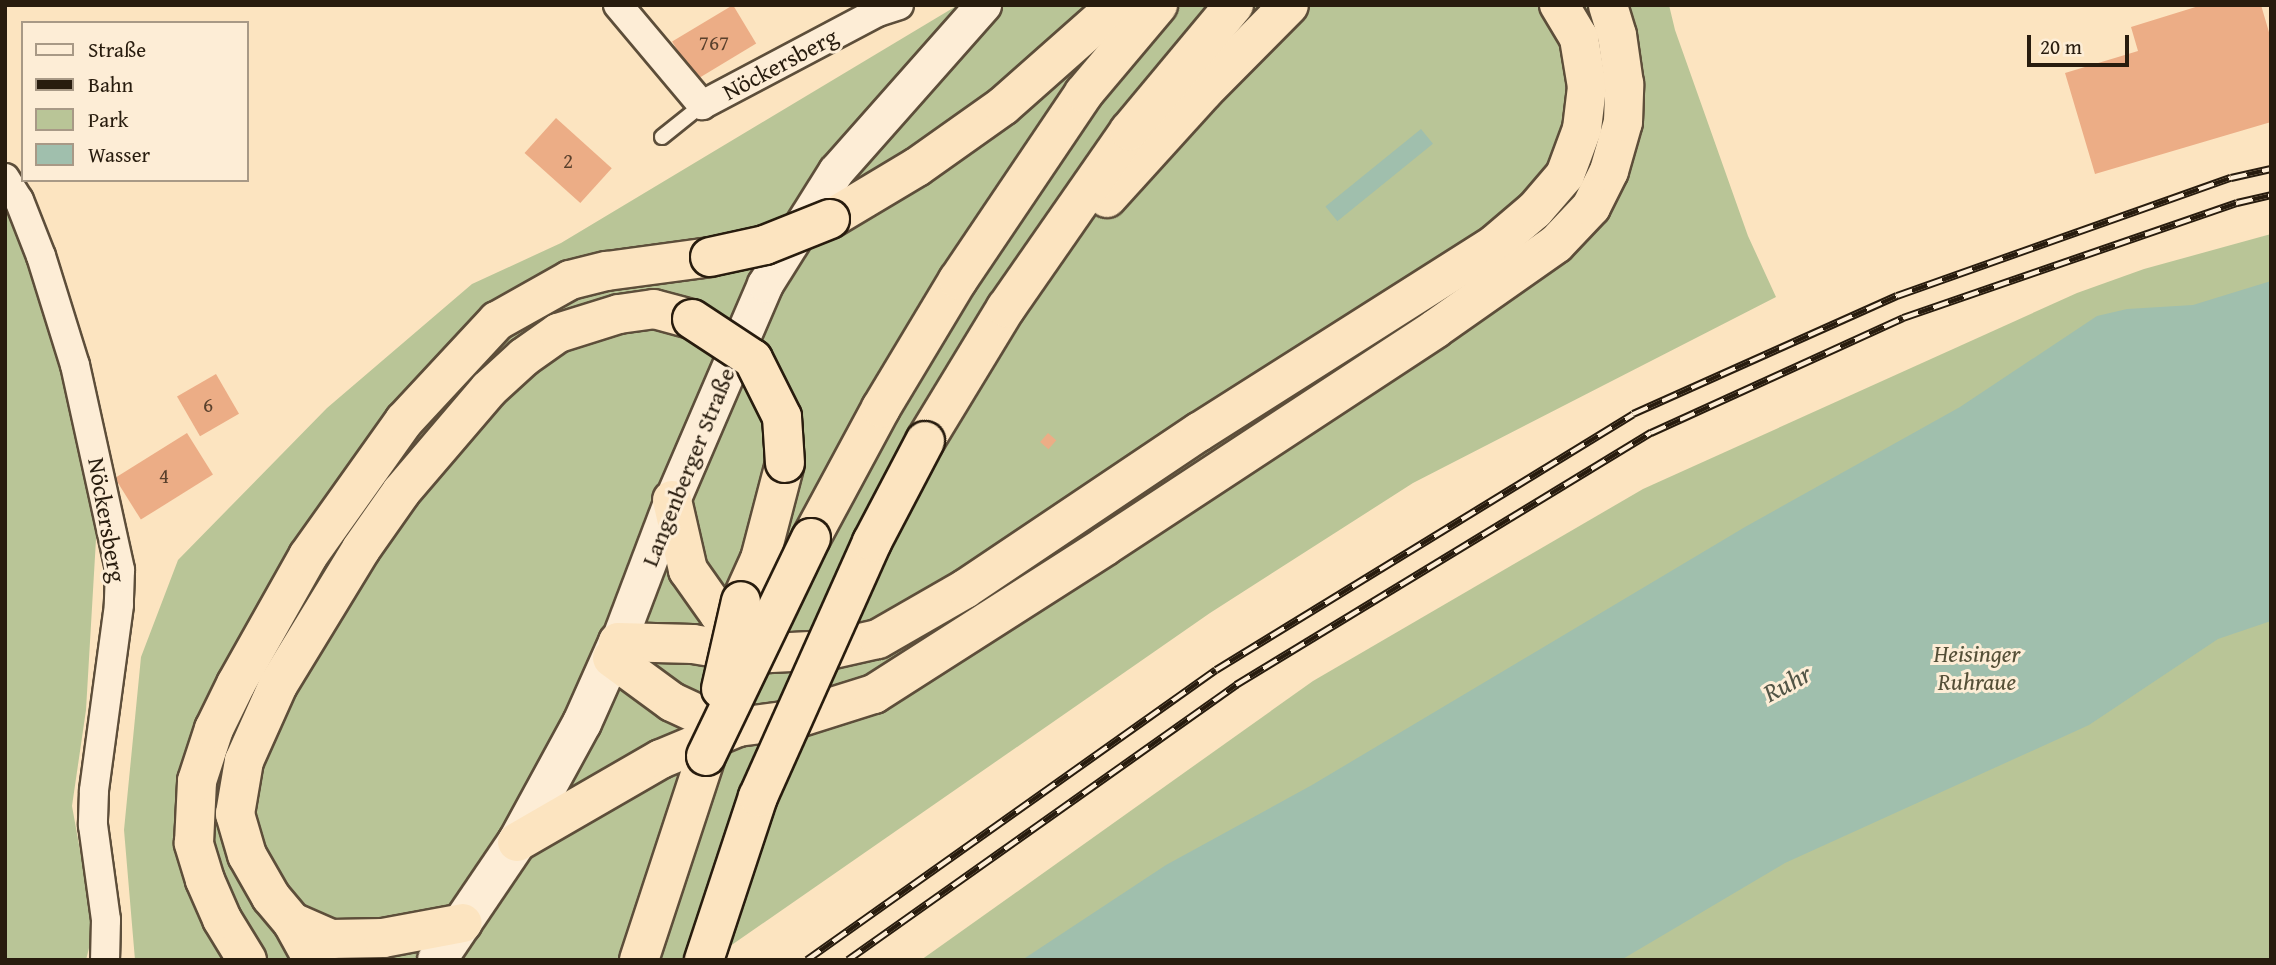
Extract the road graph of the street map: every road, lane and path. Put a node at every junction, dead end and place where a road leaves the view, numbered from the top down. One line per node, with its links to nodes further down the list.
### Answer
1 (618, 5): 10 (street, Nöckersberg)
2 (899, 5): 10 (street, Nöckersberg)
3 (984, 5): 14 (street, Langenberger Straße)
4 (1117, 5): 22 (highway, bridge)
5 (1157, 5): 18 (highway, bridge)
6 (1234, 5): 13 (highway)
7 (1289, 5): 13 (highway)
8 (1559, 5): 16 (highway)
9 (1608, 5): 17 (highway)
10 (702, 104): 11 (lane)
11 (662, 137)
12 (5, 178): 23 (street, Nöckersberg)
13 (1006, 308): 27 (highway, bridge)
14 (672, 500): 15 (street, Langenberger Straße); 16 (highway)
15 (615, 650): 16 (highway); 17 (highway); 19 (main road, Langenberger Straße)
16 (752, 654)
17 (738, 727): 19 (highway)
18 (706, 756): 20 (highway, bridge); 26 (highway)
19 (517, 842): 21 (main road, Langenberger Straße)
20 (292, 922): 21 (highway); 24 (highway)
21 (463, 923): 25 (main road, Langenberger Straße)
22 (240, 954)
23 (105, 960)
24 (313, 960)
25 (437, 960)
26 (639, 960)
27 (704, 960)

